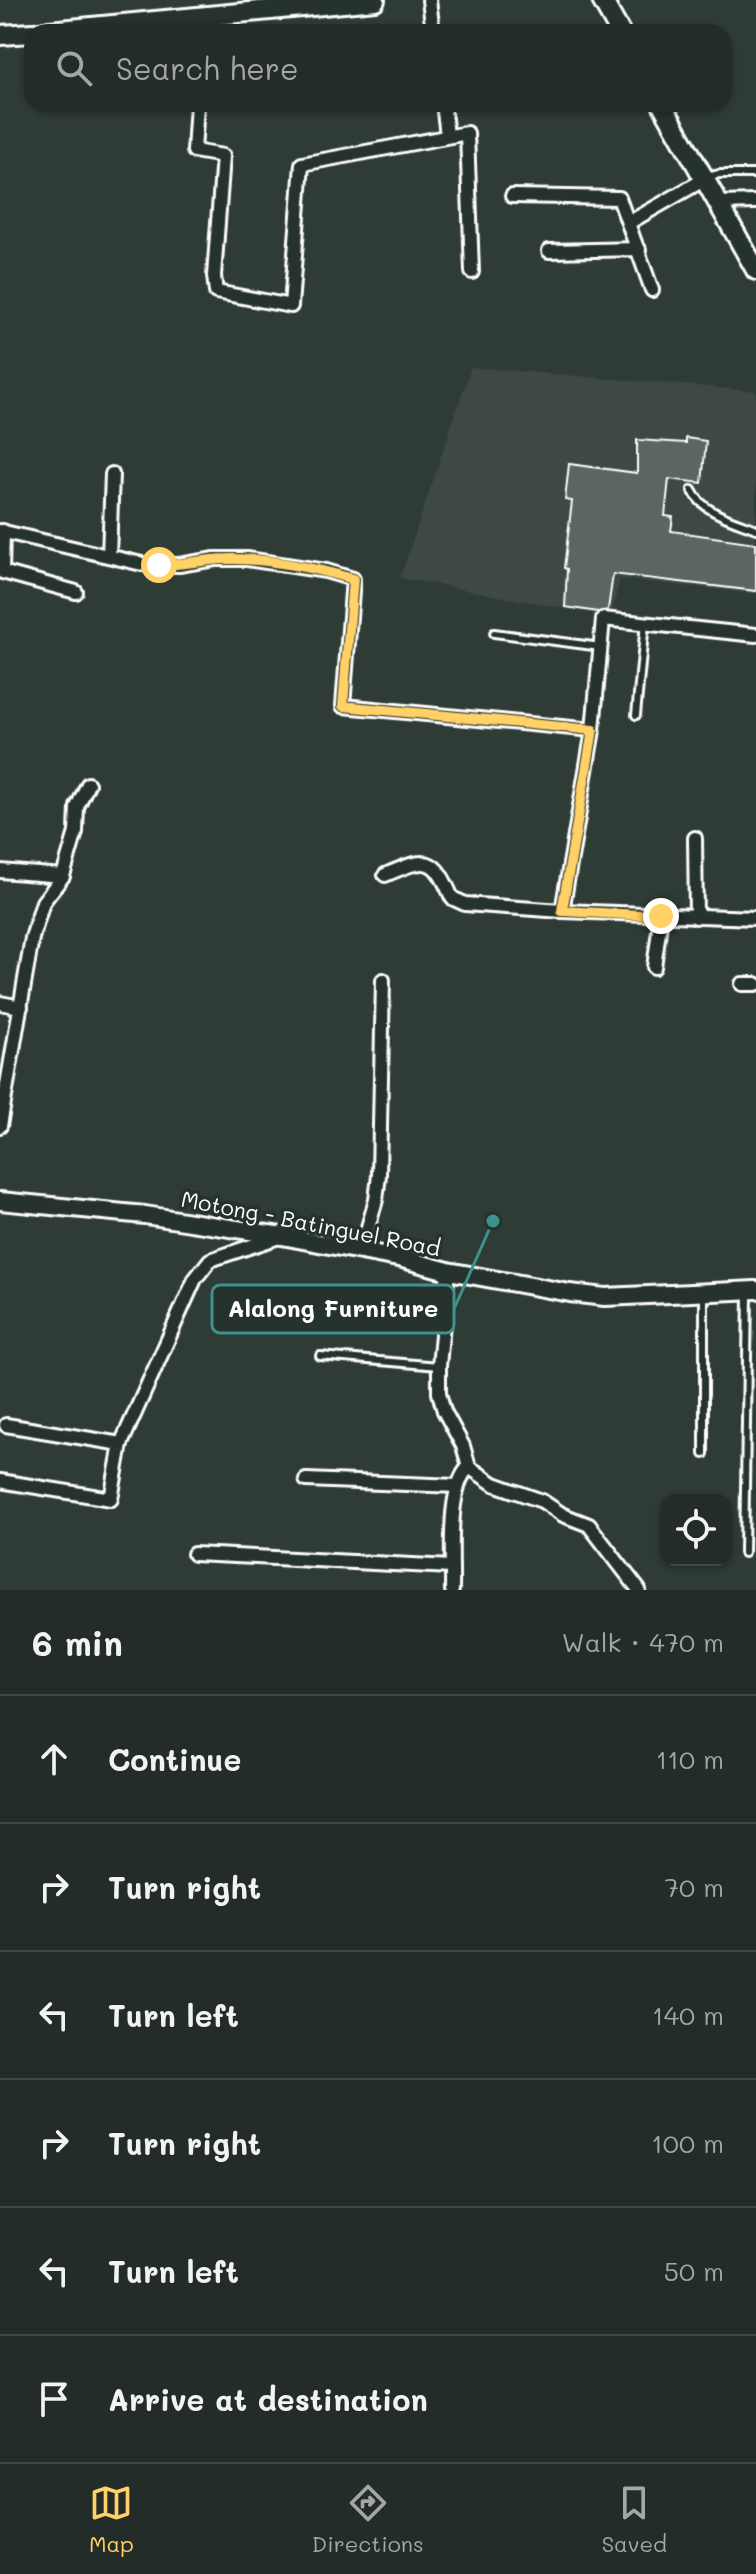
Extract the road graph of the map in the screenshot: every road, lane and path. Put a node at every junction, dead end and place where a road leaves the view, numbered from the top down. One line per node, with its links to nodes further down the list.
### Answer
1 (375, 0): 4 (main road)
2 (429, 0): 6 (street)
3 (602, 0): 7 (main road)
4 (252, 6): 5 (main road)
5 (207, 24)
6 (432, 24)
7 (616, 24)
8 (24, 34): 9 (main road)
9 (0, 35)
10 (196, 112): 13 (street)
11 (444, 112): 13 (street)
12 (667, 112): 15 (main road)
13 (447, 135): 23 (street)
14 (756, 174): 15 (lane)
15 (705, 179): 18 (main road); 19 (street)
16 (512, 196): 19 (street)
17 (756, 202): 18 (street)
18 (719, 203): 22 (main road)
19 (630, 222): 20 (street)
20 (639, 249): 21 (street); 24 (street)
21 (549, 251)
22 (756, 270)
23 (472, 272)
24 (652, 290)
25 (112, 474): 29 (street)
26 (692, 490): 27 (lane)
27 (756, 529)
28 (1, 531): 29 (street); 30 (street)
29 (109, 556): 36 (street)
30 (76, 592)
31 (645, 623): 33 (street); 34 (street); 35 (lane)
32 (494, 633): 34 (lane)
33 (756, 635)
34 (601, 647): 36 (street)
35 (636, 715)
36 (593, 730): 42 (street)
37 (88, 784): 41 (street)
38 (695, 838): 44 (street)
39 (0, 871): 41 (street)
40 (385, 875): 42 (street)
41 (63, 876): 51 (street)
42 (562, 911): 43 (street)
43 (661, 916): 44 (street); 46 (street)
44 (696, 917): 45 (street)
45 (756, 918)
46 (654, 967)
47 (383, 980): 55 (street)
48 (742, 984): 49 (street)
49 (756, 984)
50 (0, 1003): 51 (street)
51 (21, 1007): 52 (street)
52 (0, 1126)
53 (0, 1201): 54 (street, Motong - Batinguel Road)
54 (282, 1236): 55 (street, Motong - Batinguel Road); 62 (street)
55 (361, 1251): 56 (street, Motong - Batinguel Road)
56 (448, 1271): 58 (street, Motong - Batinguel Road); 60 (street)
57 (752, 1290): 58 (street, Motong - Batinguel Road); 68 (lane)
58 (704, 1291): 63 (lane)
59 (320, 1356): 60 (lane)
60 (439, 1366): 64 (street)
61 (6, 1425): 62 (street)
62 (121, 1444): 66 (street)
63 (704, 1454)
64 (469, 1467): 67 (street); 72 (street)
65 (306, 1480): 67 (street)
66 (0, 1481)
67 (457, 1486): 70 (street)
68 (744, 1553)
69 (194, 1554): 70 (street)
70 (452, 1567): 71 (street)
71 (452, 1590)
72 (639, 1590)

